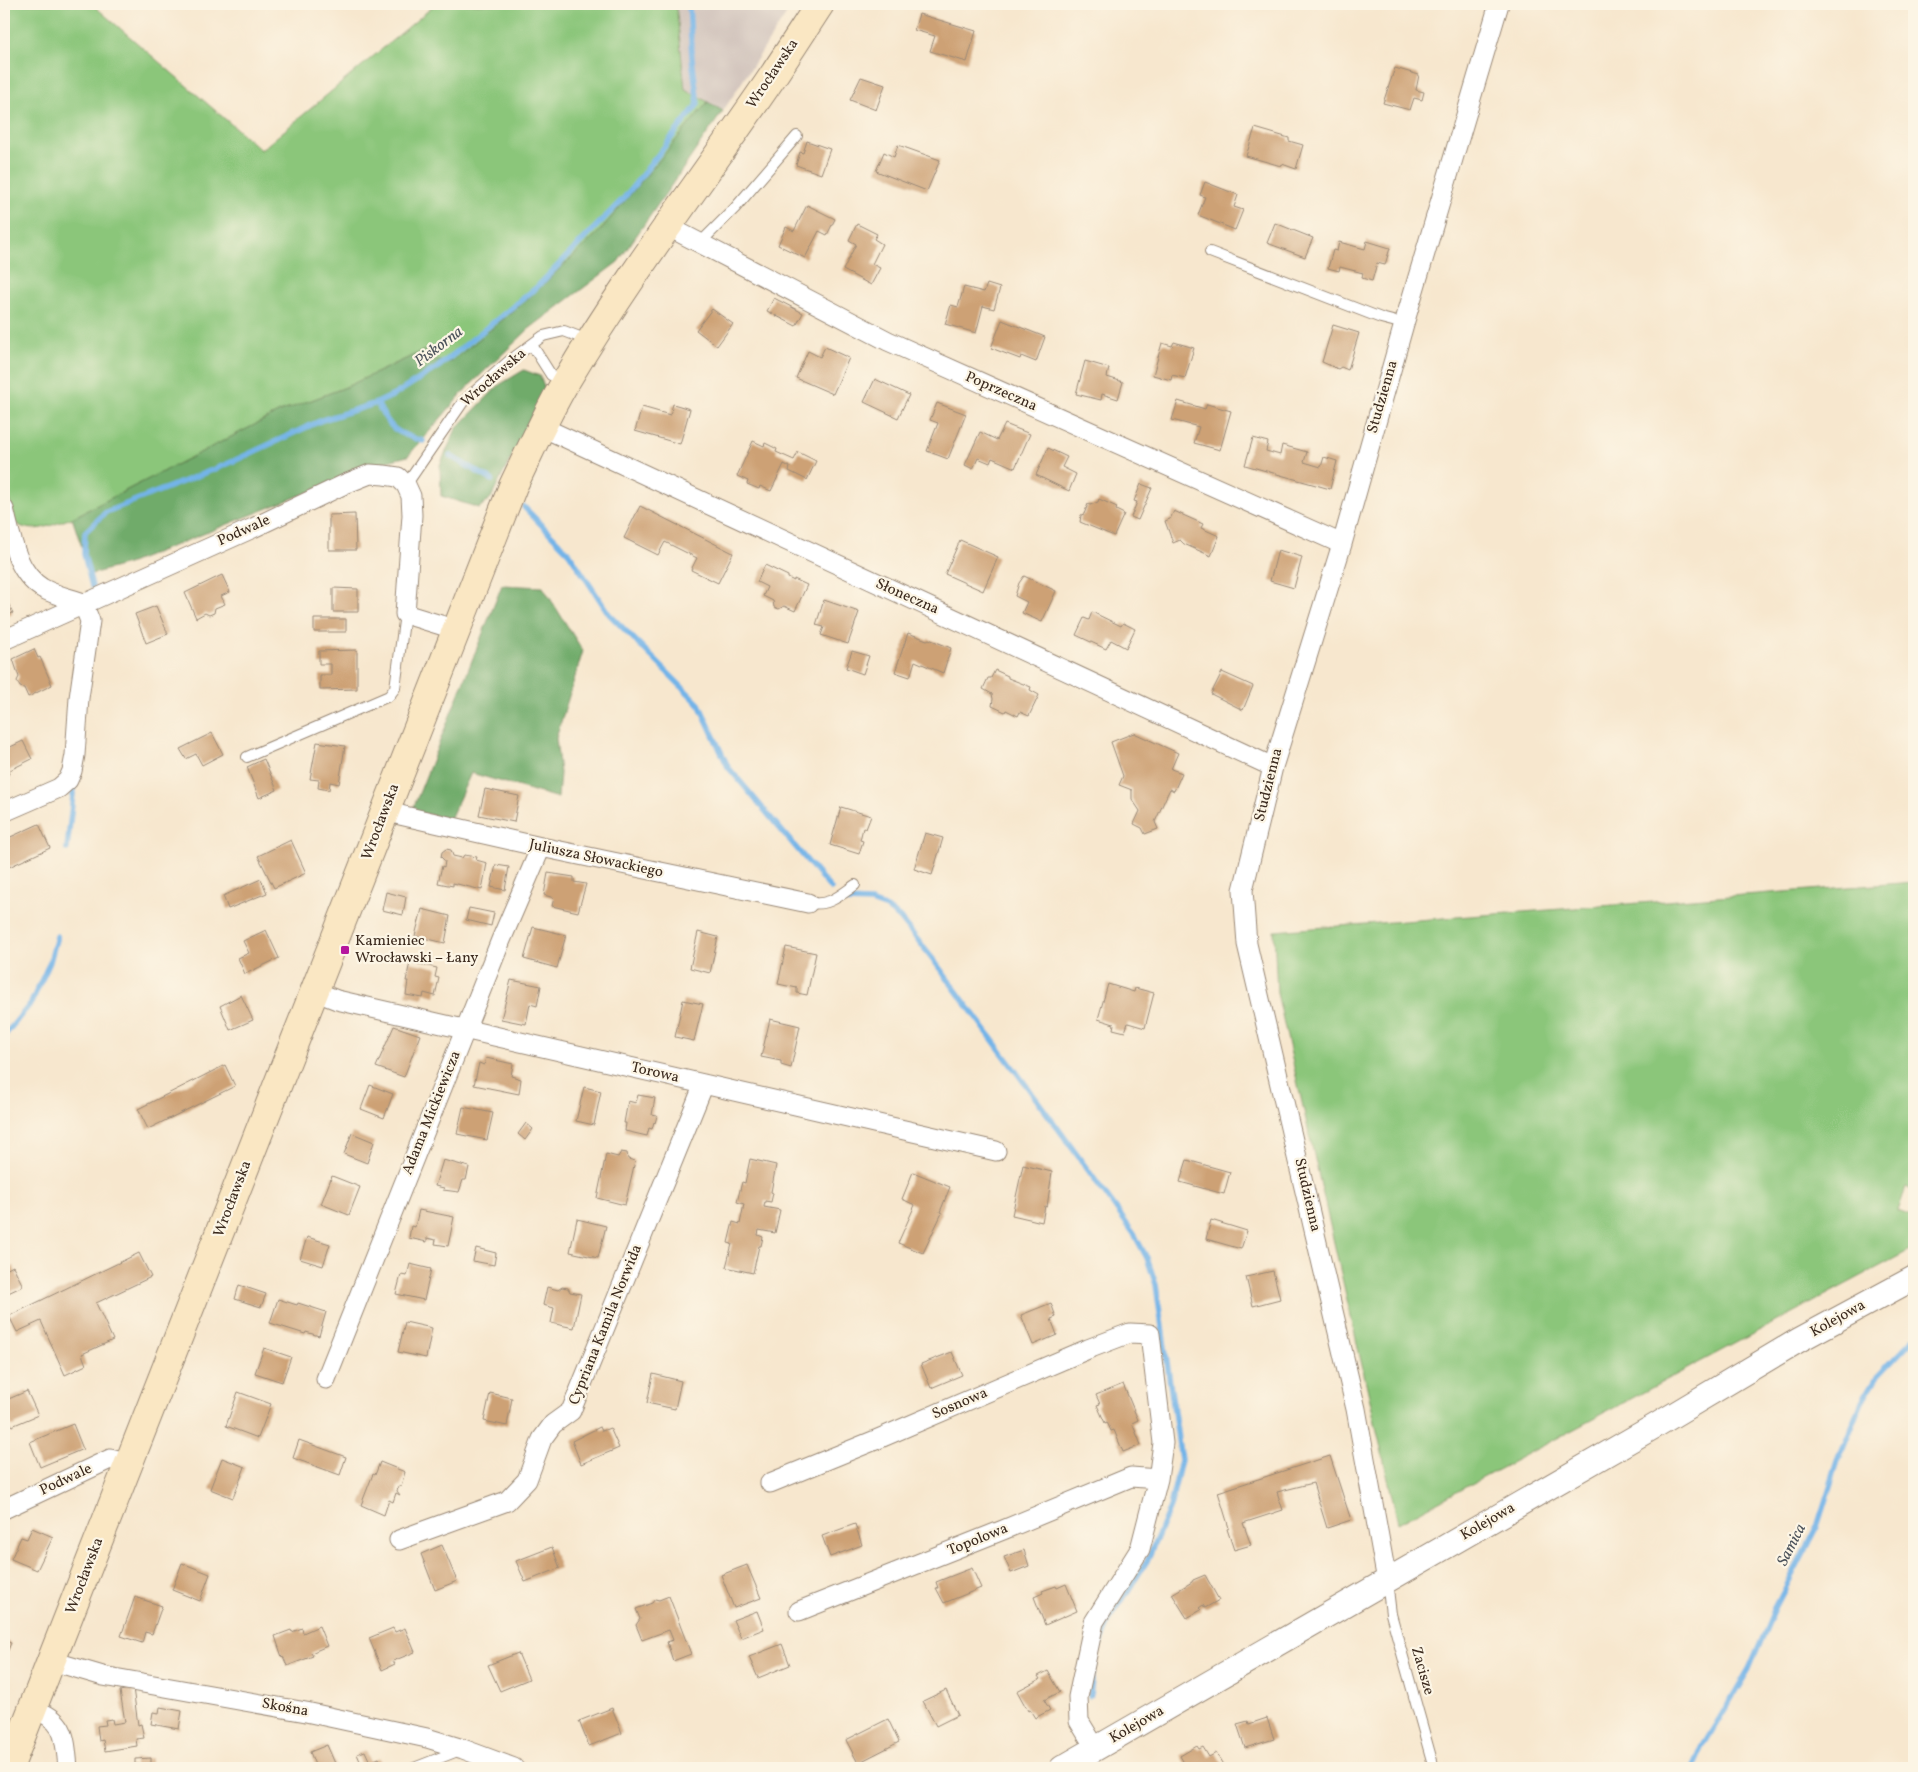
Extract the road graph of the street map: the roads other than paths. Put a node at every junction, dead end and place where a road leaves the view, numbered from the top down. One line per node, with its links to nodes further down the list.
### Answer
1 (820, 4): 4 (main road, Wrocławska)
2 (1498, 4): 7 (street, Studzienna)
3 (797, 136): 5 (lane)
4 (667, 226): 5 (street, Poprzeczna); 8 (main road, Wrocławska)
5 (699, 244): 14 (street, Poprzeczna)
6 (1210, 252): 7 (lane)
7 (1404, 324): 14 (street, Studzienna)
8 (591, 342): 9 (lane, Wrocławska); 10 (main road, Wrocławska)
9 (532, 345): 10 (lane); 12 (lane, Wrocławska)
10 (566, 382): 11 (main road, Wrocławska)
11 (542, 426): 17 (main road, Wrocławska); 20 (street, Słoneczna)
12 (406, 485): 15 (street, Podwale); 16 (street)
13 (4, 509): 15 (street)
14 (1342, 544): 20 (street, Studzienna)
15 (82, 603): 18 (street, Podwale); 22 (street)
16 (405, 614): 17 (street); 19 (lane)
17 (456, 630): 21 (main road, Wrocławska)
18 (4, 640)
19 (248, 758)
20 (1273, 767): 37 (street, Studzienna)
21 (387, 809): 23 (street, Juliusza Słowackiego); 26 (main road, Wrocławska)
22 (4, 812)
23 (541, 848): 25 (street, Juliusza Słowackiego); 27 (street, Adama Mickiewicza)
24 (855, 885): 25 (lane)
25 (808, 903)
26 (314, 991): 27 (street, Torowa); 32 (main road, Wrocławska)
27 (466, 1029): 28 (street, Torowa); 31 (street, Adama Mickiewicza)
28 (704, 1084): 29 (street, Torowa); 36 (street, Cypriana Kamila Norwida)
29 (996, 1151)
30 (1914, 1278): 37 (street, Kolejowa)
31 (326, 1379)
32 (130, 1464): 35 (street, Podwale); 39 (main road, Wrocławska)
33 (1158, 1479): 34 (street, Sosnowa); 38 (street, Topolowa); 42 (street)
34 (770, 1483)
35 (4, 1509)
36 (399, 1540)
37 (1387, 1581): 42 (street, Kolejowa); 48 (lane, Zacisze)
38 (799, 1611)
39 (52, 1660): 40 (main road, Wrocławska); 41 (street, Skośna)
40 (32, 1709): 43 (main road, Wrocławska); 44 (street)
41 (463, 1749): 45 (lane); 46 (street, Skośna)
42 (1096, 1749): 47 (street, Kolejowa)
43 (10, 1768)
44 (68, 1768)
45 (414, 1768)
46 (514, 1768)
47 (1062, 1768)
48 (1434, 1768)

